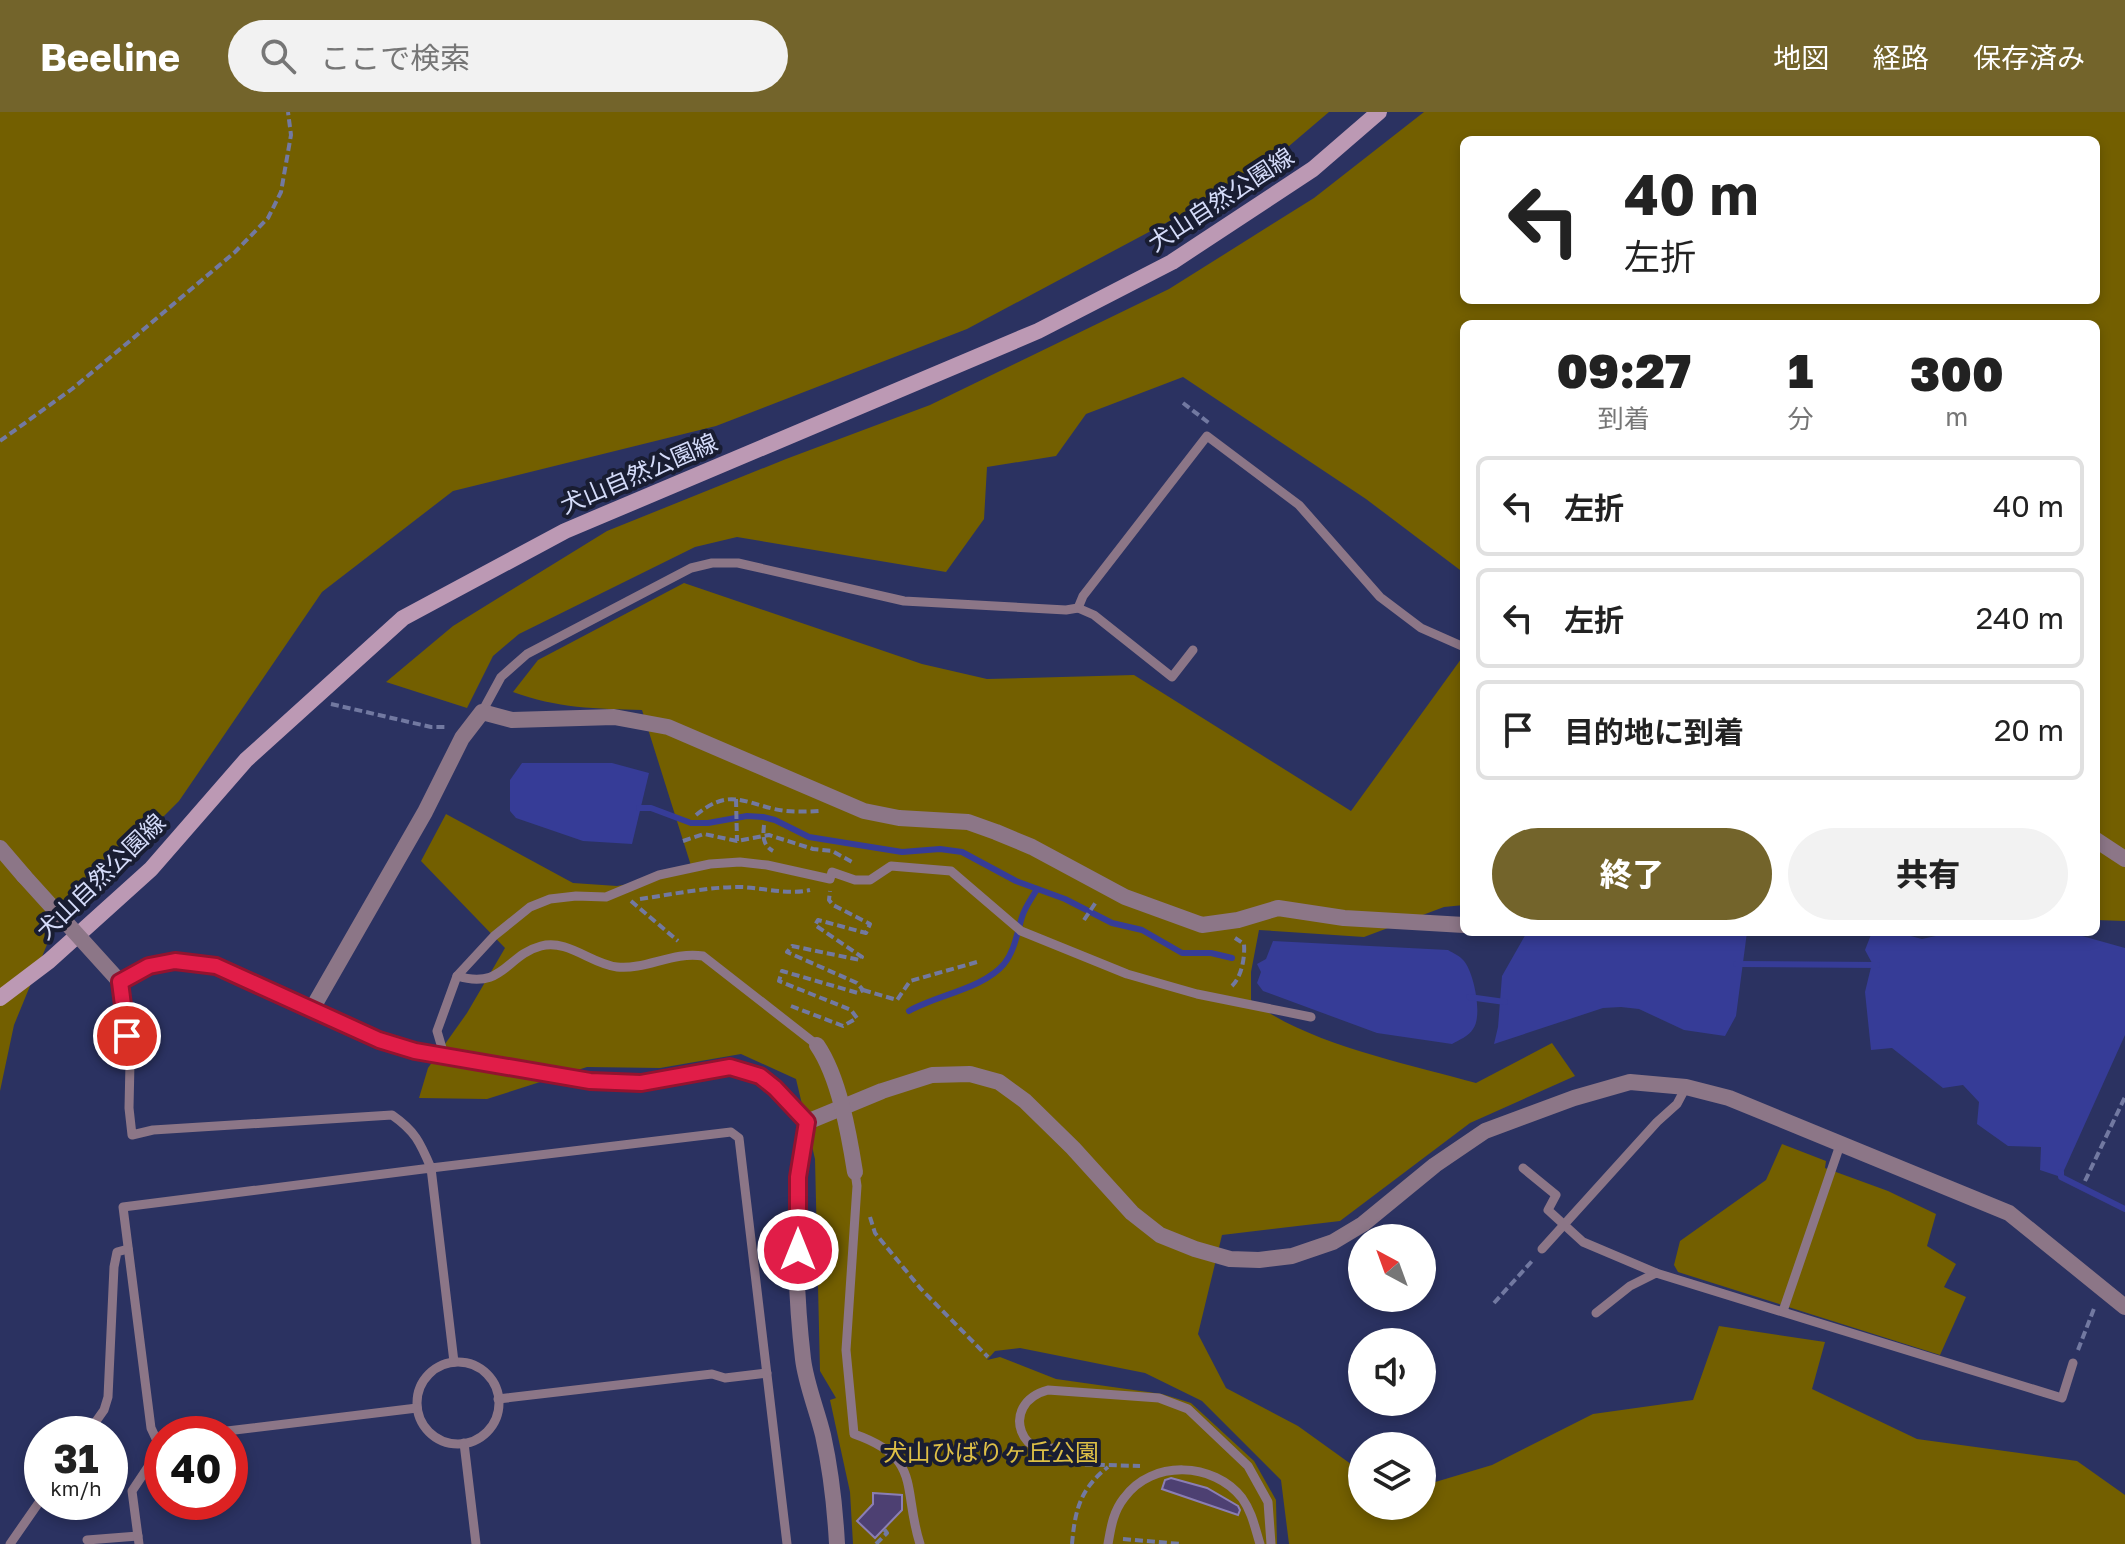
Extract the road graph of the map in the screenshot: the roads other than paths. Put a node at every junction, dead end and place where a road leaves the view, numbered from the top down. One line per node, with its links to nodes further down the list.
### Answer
1 (1379, 112): 12 (main road, 犬山自然公園線)
2 (1078, 608): 3 (lane); 4 (lane); 5 (lane)
3 (1460, 645)
4 (1193, 650)
5 (482, 712): 9 (street); 13 (street)
6 (2100, 843): 8 (street)
7 (0, 848): 11 (street, bridge)
8 (2125, 859)
9 (1460, 925)
10 (457, 976): 14 (lane); 15 (lane); 16 (lane)
11 (120, 982): 13 (street); 20 (lane)
12 (0, 998)
13 (312, 1009): 16 (street)
14 (1311, 1017)
15 (817, 1045): 22 (street, bridge)
16 (441, 1056): 18 (street)
17 (1686, 1087): 18 (street); 19 (street); 23 (lane)
18 (807, 1122): 48 (street)
19 (1840, 1145): 27 (street); 28 (lane)
20 (431, 1168): 24 (lane); 30 (lane); 32 (lane)
21 (1523, 1168): 23 (lane)
22 (855, 1172): 49 (lane)
23 (1564, 1225): 25 (lane); 26 (lane)
24 (128, 1249): 35 (lane); 36 (lane)
25 (1542, 1249)
26 (1656, 1273): 28 (lane); 29 (lane)
27 (2125, 1307)
28 (1783, 1311): 31 (lane)
29 (1596, 1313)
30 (454, 1362): 33 (lane); 34 (lane)
31 (2073, 1363)
32 (767, 1373): 33 (lane); 47 (lane)
33 (498, 1399): 38 (lane)
34 (417, 1408): 37 (lane); 38 (lane)
35 (100, 1416)
36 (149, 1416)
37 (248, 1428)
38 (464, 1443): 46 (lane)
39 (1064, 1443): 51 (lane)
40 (144, 1473): 43 (lane)
41 (27, 1520): 45 (lane)
42 (87, 1540): 43 (lane)
43 (138, 1540)
44 (1108, 1541): 50 (lane)
45 (10, 1544)
46 (476, 1544)
47 (787, 1544)
48 (837, 1544)
49 (920, 1544)
50 (1260, 1544)
51 (1271, 1544)

